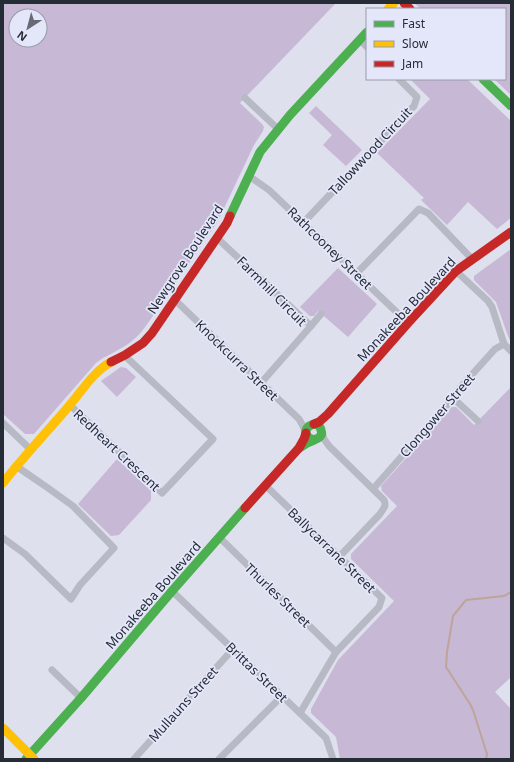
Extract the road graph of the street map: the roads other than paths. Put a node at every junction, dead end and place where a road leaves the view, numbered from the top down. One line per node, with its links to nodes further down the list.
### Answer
1 (366, 33): 2 (street, Newgrove Boulevard)
2 (360, 40): 3 (street); 8 (street, Newgrove Boulevard)
3 (366, 46)
4 (400, 80): 10 (street, Tallowwood Circuit)
5 (484, 80): 7 (street)
6 (245, 98): 8 (street)
7 (511, 106)
8 (278, 129): 9 (street, Newgrove Boulevard)
9 (249, 176): 10 (street, Rathcooney Street); 12 (street, Newgrove Boulevard)
10 (303, 223): 15 (street, Rathcooney Street)
11 (511, 232): 13 (street, Monakeeba Boulevard)
12 (217, 238): 16 (street, Newgrove Boulevard); 19 (street, Farmhill Circuit)
13 (472, 259): 14 (street, Monakeeba Boulevard); 15 (street)
14 (456, 271): 18 (street, Monakeeba Boulevard); 20 (street)
15 (356, 274): 18 (street, Rathcooney Street)
16 (175, 300): 22 (street, Newgrove Boulevard); 23 (street, Knockcurra Street)
17 (321, 314): 19 (street)
18 (408, 323): 26 (street, Monakeeba Boulevard)
19 (311, 326): 23 (street, Farmhill Circuit)
20 (504, 344): 21 (street); 24 (street, Clongower Street)
21 (511, 350)
22 (124, 355): 25 (street, Newgrove Boulevard); 25 (street, Redheart Crescent)
23 (261, 383): 27 (street, Knockcurra Street)
24 (452, 398): 28 (street); 40 (street, Clongower Street)
25 (70, 405): 36 (street, Newgrove Boulevard)
26 (328, 414): 30 (street, Monakeeba Boulevard); 31 (street, Monakeeba Boulevard)
27 (299, 419): 30 (street, Knockcurra Street); 32 (street, Knockcurra Street)
28 (478, 421)
29 (3, 423): 36 (street)
30 (314, 424): 31 (street); 32 (street)
31 (322, 431): 33 (street); 34 (street)
32 (306, 433): 33 (street); 35 (street, Monakeeba Boulevard)
33 (314, 440): 34 (street); 35 (street, Monakeeba Boulevard)
34 (329, 446): 40 (street)
35 (298, 448): 39 (street, Monakeeba Boulevard)
36 (30, 449): 37 (street, Newgrove Boulevard)
37 (16, 466): 38 (street, Newgrove Boulevard); 41 (street)
38 (3, 483)
39 (266, 486): 42 (street, Monakeeba Boulevard); 43 (street, Ballycarrane Street)
40 (372, 489): 43 (street)
41 (3, 538)
42 (220, 538): 44 (street, Monakeeba Boulevard); 46 (street, Thurles Street)
43 (340, 556): 46 (street, Ballycarrane Street)
44 (172, 592): 45 (street, Brittas Street); 49 (street, Monakeeba Boulevard)
45 (233, 649): 48 (street, Brittas Street); 53 (street, Mullauns Street)
46 (336, 652): 50 (street, Ballycarrane Street)
47 (52, 670): 49 (street)
48 (282, 696): 50 (street, Brittas Street); 54 (street)
49 (81, 698): 52 (street, Monakeeba Boulevard)
50 (300, 713): 55 (street, Brittas Street)
51 (3, 728): 52 (street)
52 (30, 758)
53 (135, 758)
54 (219, 759)
55 (333, 759)

